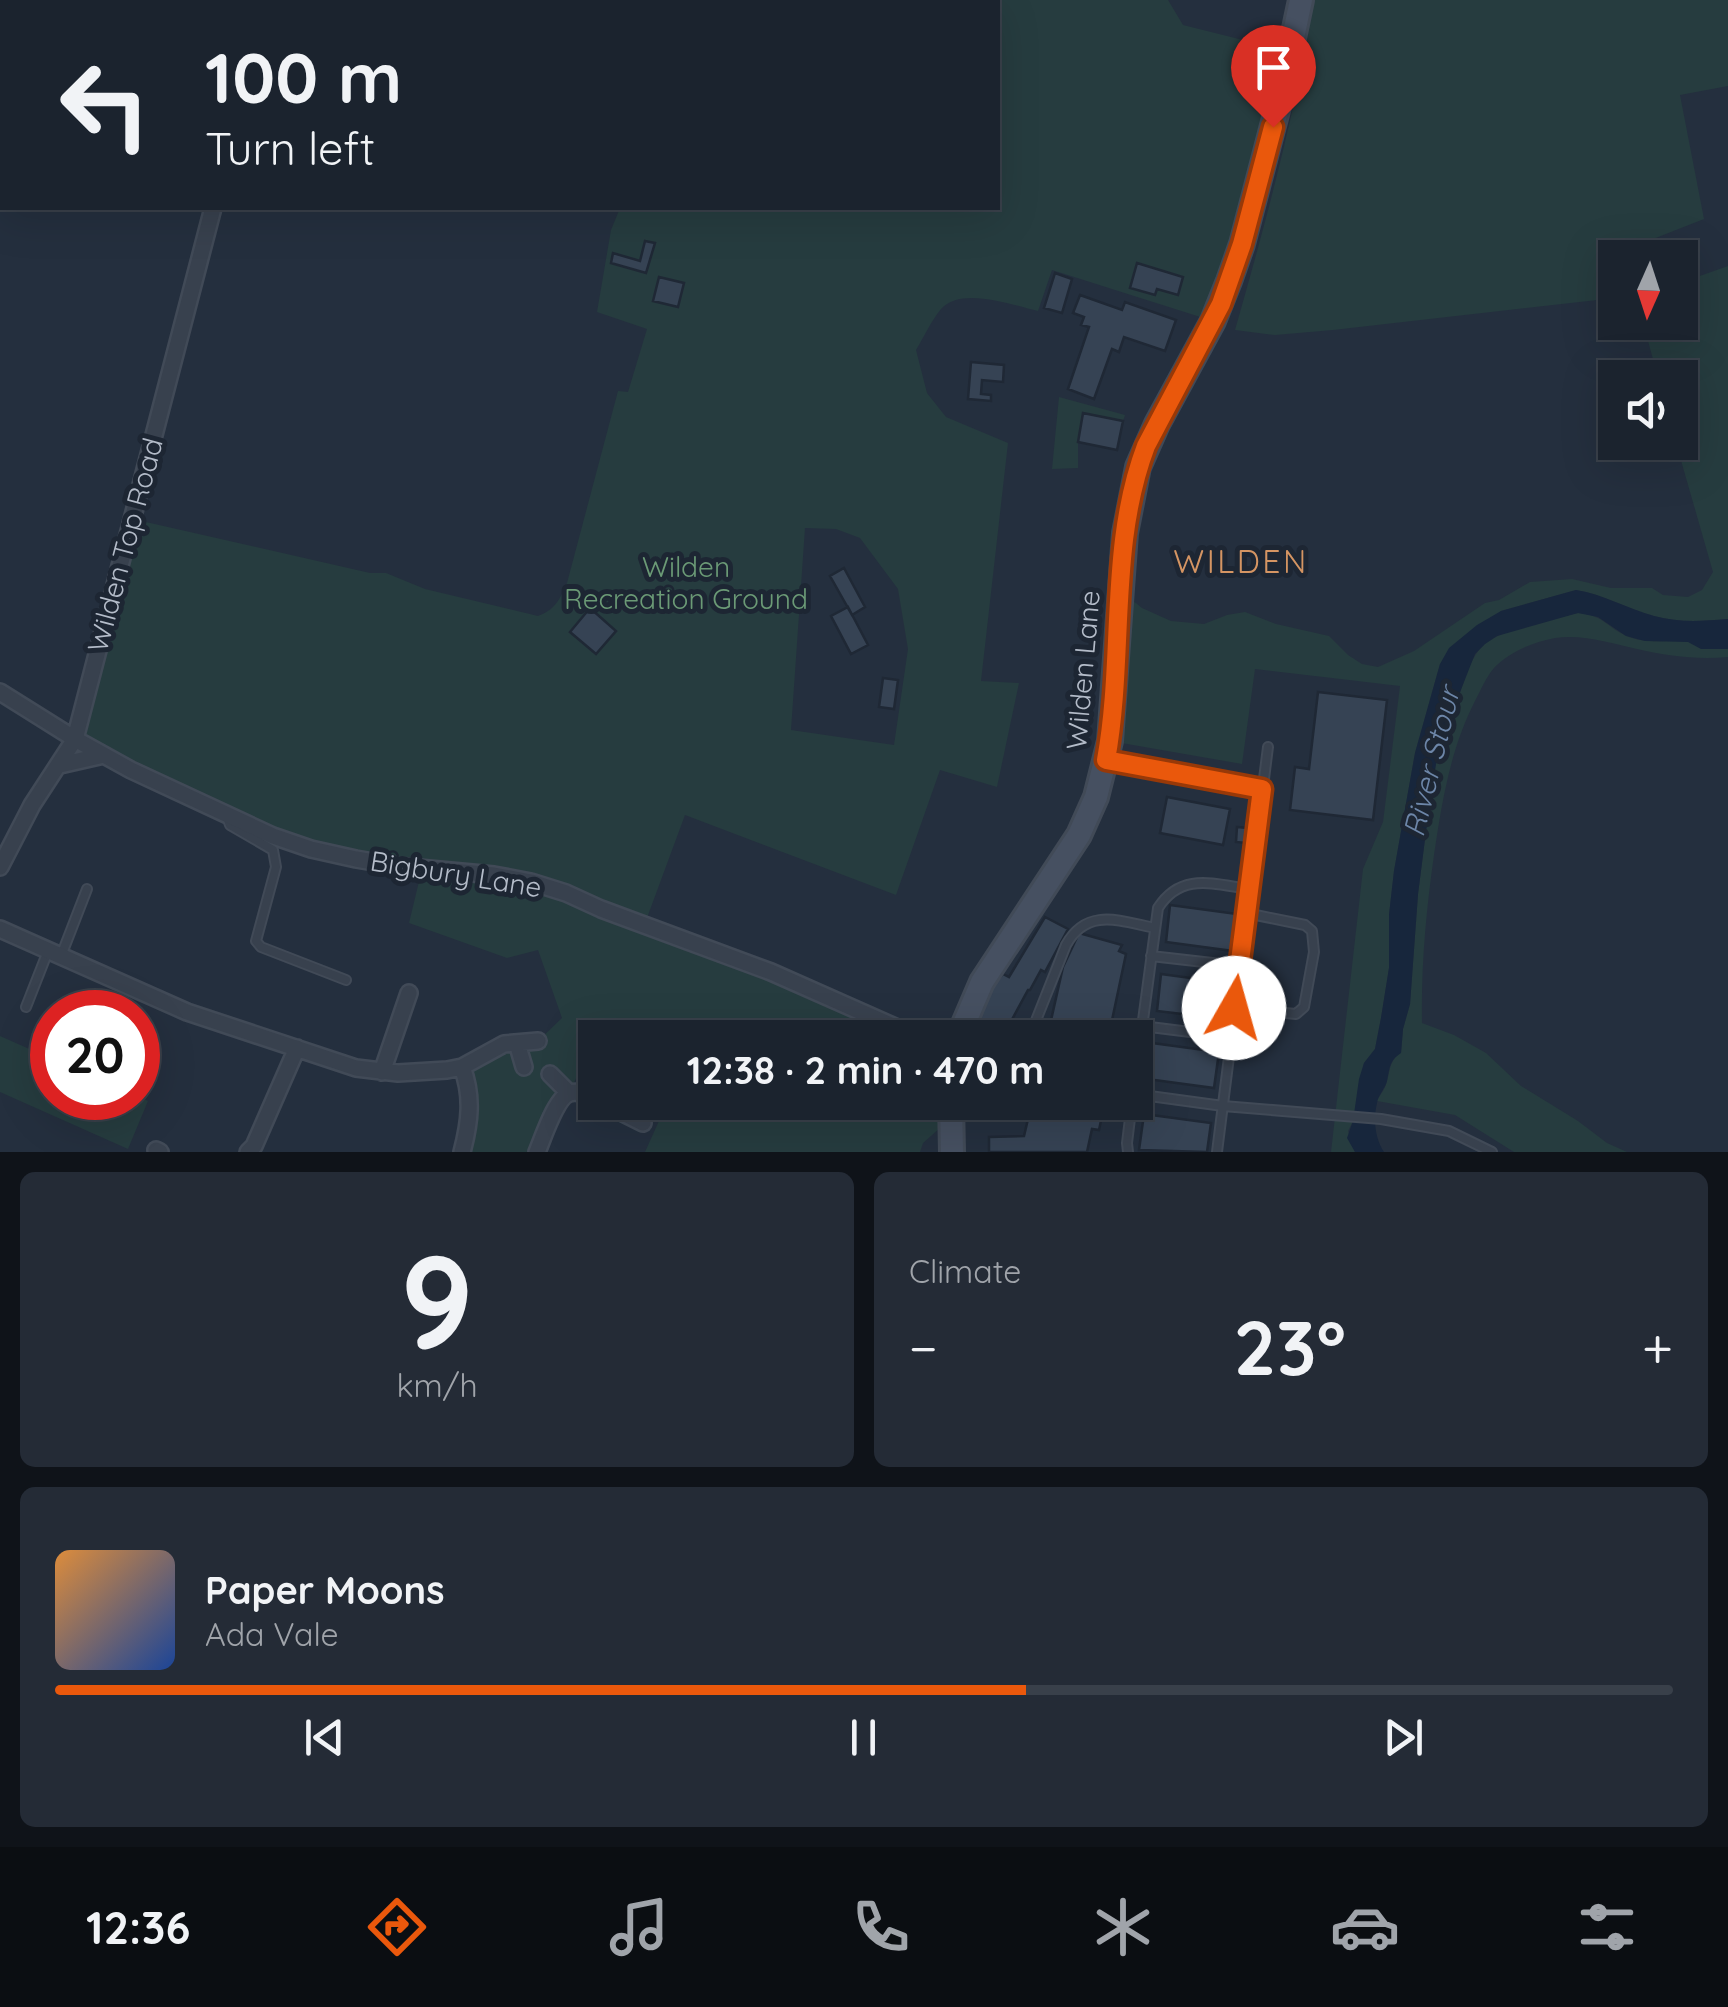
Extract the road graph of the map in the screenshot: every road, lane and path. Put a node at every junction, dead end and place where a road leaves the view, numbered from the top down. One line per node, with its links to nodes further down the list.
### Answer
1 (1300, 0): 7 (street, Wilden Lane)
2 (212, 210): 4 (street, Wilden Top Road)
3 (0, 692): 4 (street, Bigbury Lane)
4 (75, 739): 6 (street, Bigbury Lane); 8 (street, Wilden Top Road)
5 (1268, 747): 9 (lane)
6 (104, 755): 8 (street); 10 (street, Bigbury Lane)
7 (1106, 760): 9 (lane); 25 (street, Wilden Lane)
8 (60, 765): 11 (street, Wilden Top Road)
9 (1262, 789): 12 (lane)
10 (226, 815): 20 (lane); 24 (street, Bigbury Lane)
11 (0, 867)
12 (1250, 888): 14 (lane); 15 (lane)
13 (88, 889): 17 (lane)
14 (1246, 913): 19 (lane); 23 (lane)
15 (1155, 928): 18 (lane); 26 (lane)
16 (0, 929): 17 (street)
17 (55, 953): 22 (lane); 32 (street)
18 (1151, 956): 19 (lane); 27 (lane)
19 (1240, 966): 23 (lane)
20 (346, 980)
21 (409, 992): 35 (street)
22 (26, 1007)
23 (1234, 1008): 29 (lane)
24 (879, 1020)
25 (966, 1020)
26 (1036, 1020)
27 (1143, 1020)
28 (1153, 1027): 29 (lane)
29 (1230, 1037): 40 (lane)
30 (538, 1041): 31 (street)
31 (517, 1043): 33 (street); 34 (street)
32 (296, 1048): 35 (street); 45 (street)
33 (462, 1067): 35 (street); 46 (street)
34 (524, 1067)
35 (382, 1072)
36 (550, 1074): 38 (street)
37 (578, 1092): 38 (street)
38 (569, 1093): 47 (street)
39 (1153, 1096): 40 (lane)
40 (1224, 1106): 50 (lane); 51 (lane)
41 (637, 1120): 44 (street)
42 (951, 1120): 48 (street)
43 (1129, 1120): 49 (lane)
44 (643, 1123)
45 (248, 1152)
46 (462, 1152)
47 (537, 1152)
48 (952, 1152)
49 (1128, 1152)
50 (1218, 1152)
51 (1492, 1152)

